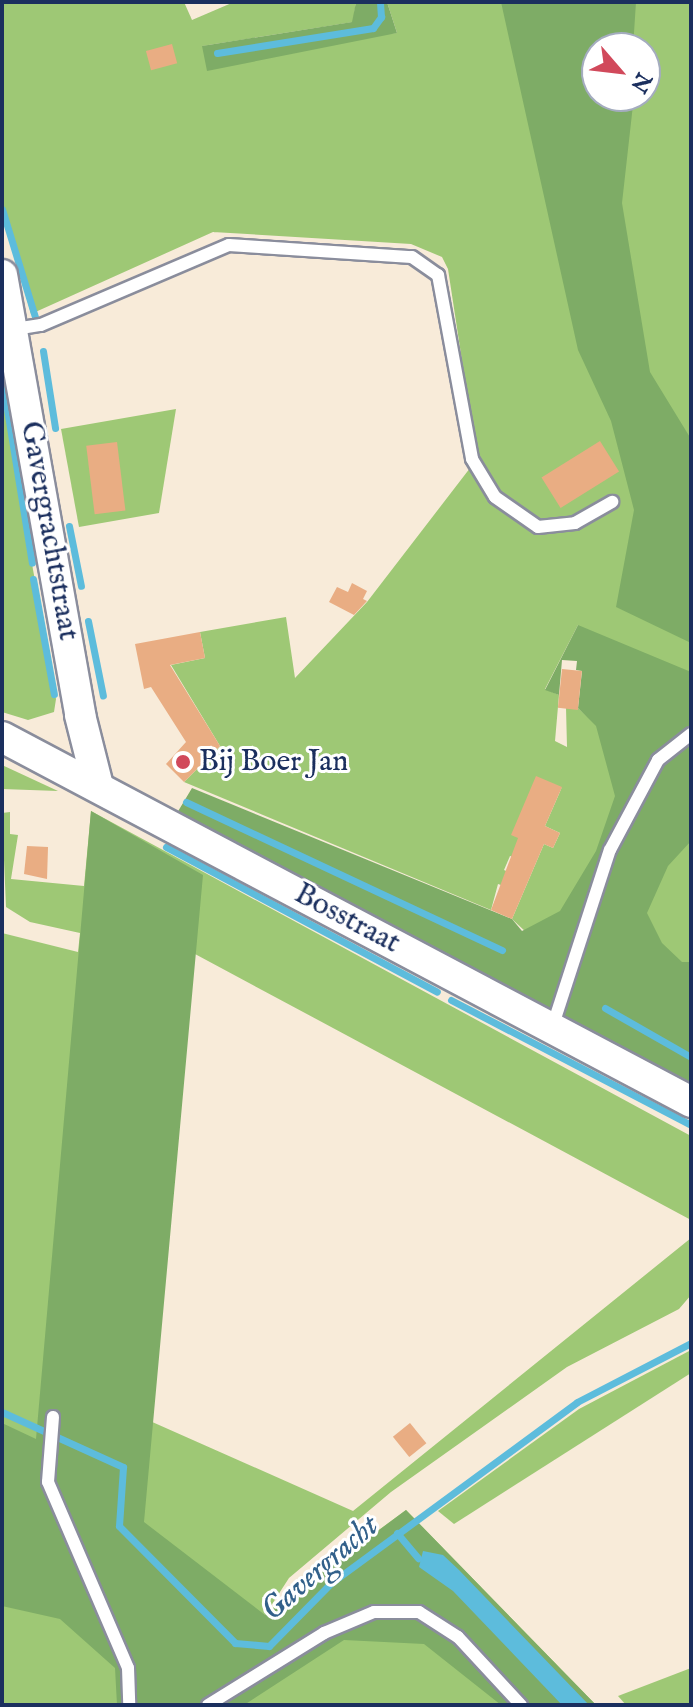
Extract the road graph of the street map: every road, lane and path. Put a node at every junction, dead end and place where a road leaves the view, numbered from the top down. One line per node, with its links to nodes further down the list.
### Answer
1 (2, 275): 2 (street, Gavergrachtstraat)
2 (15, 329): 3 (lane); 6 (street, Gavergrachtstraat)
3 (612, 502)
4 (691, 734): 7 (lane)
5 (2, 737): 6 (street, Bosstraat)
6 (98, 786): 7 (street, Bosstraat)
7 (552, 1028): 8 (street, Bosstraat)
8 (691, 1102)
9 (53, 1417): 10 (lane)
10 (129, 1705)
11 (208, 1705): 12 (lane)
12 (521, 1705)

